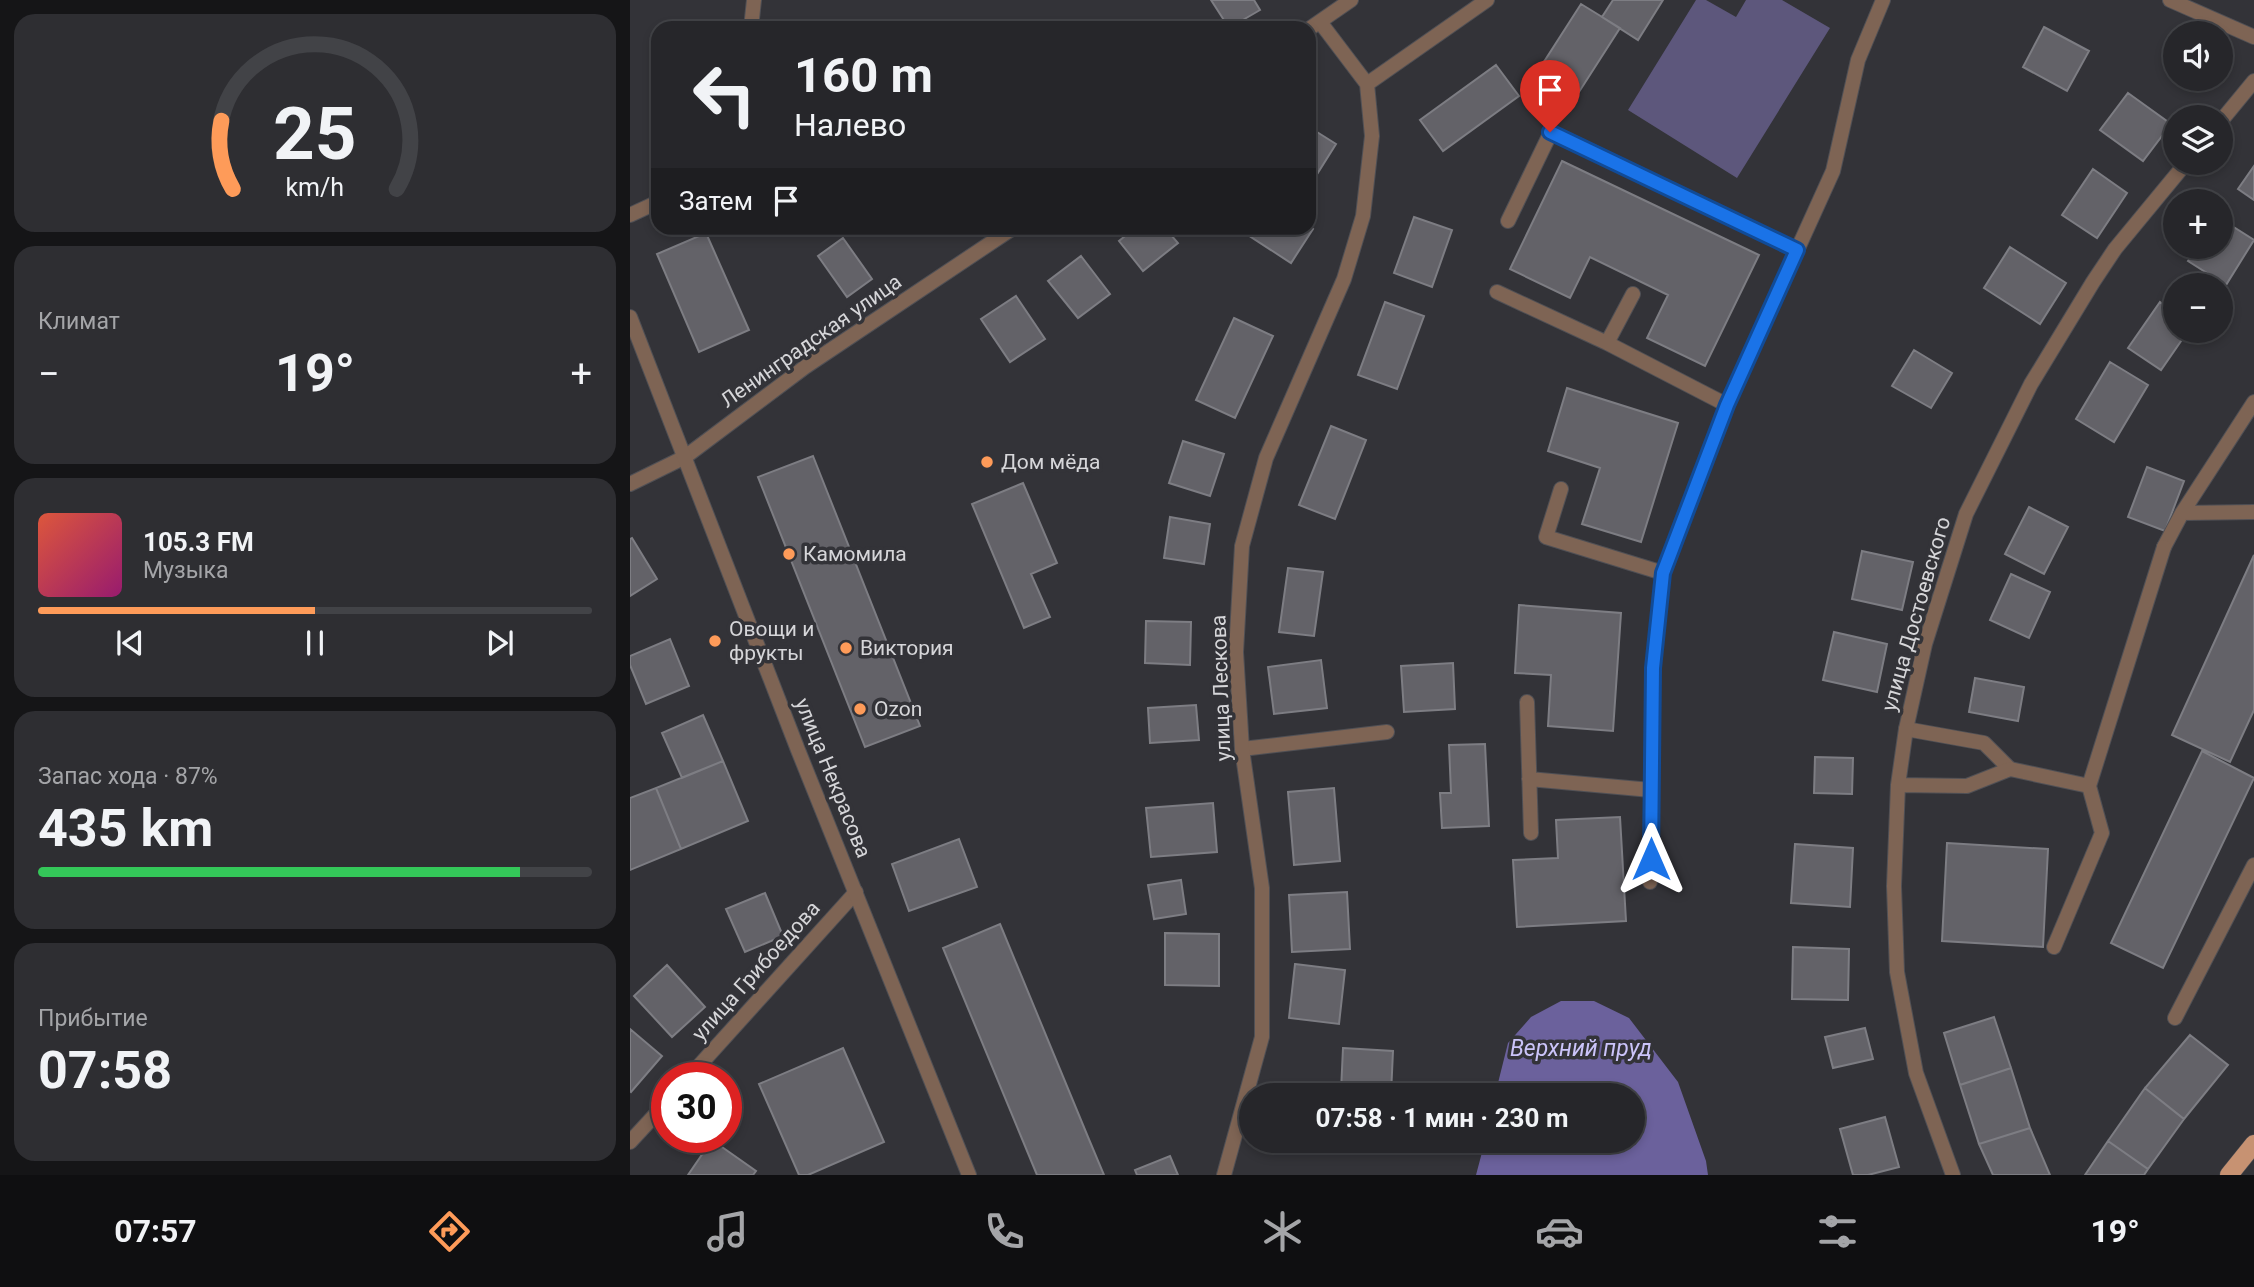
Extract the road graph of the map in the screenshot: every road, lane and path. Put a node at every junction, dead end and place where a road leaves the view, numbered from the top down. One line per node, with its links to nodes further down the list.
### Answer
1 (754, 0): 6 (street)
2 (1351, 0): 7 (street)
3 (1487, 0): 11 (street)
4 (1883, 0): 18 (street)
5 (2171, 0): 9 (street)
6 (752, 21)
7 (1316, 24)
8 (1316, 26): 11 (street)
9 (2254, 37)
10 (2254, 81): 12 (street)
11 (1367, 84): 34 (street, улица Лескова)
12 (2233, 106)
13 (2176, 175): 32 (street, улица Достоевского)
14 (651, 205): 15 (street)
15 (630, 215)
16 (1508, 221): 18 (street)
17 (1003, 235): 25 (street, Ленинградская улица)
18 (1797, 250): 24 (street)
19 (1497, 292): 22 (street)
20 (1633, 294): 22 (street)
21 (630, 317): 25 (street, улица Некрасова)
22 (1607, 342): 24 (street)
23 (2254, 401): 29 (street)
24 (1727, 405): 30 (street)
25 (685, 457): 26 (street, Ленинградская улица); 43 (street, улица Некрасова)
26 (630, 484)
27 (1561, 489): 30 (street)
28 (2254, 512): 29 (street)
29 (2182, 513): 38 (street)
30 (1663, 573): 39 (street)
31 (1527, 702): 36 (street)
32 (1906, 729): 35 (street); 37 (street, улица Достоевского)
33 (1387, 732): 34 (street)
34 (1242, 749): 51 (street, улица Лескова)
35 (2010, 769): 37 (street); 38 (street)
36 (1529, 779): 39 (street); 40 (street)
37 (1898, 785): 52 (street, улица Достоевского)
38 (2089, 786): 44 (street)
39 (1651, 790): 42 (street)
40 (1531, 833)
41 (2254, 865): 45 (street)
42 (1650, 882)
43 (856, 892): 46 (street, улица Грибоедова); 50 (street, улица Некрасова)
44 (2054, 947)
45 (2175, 1018)
46 (702, 1062)
47 (651, 1119): 48 (street)
48 (630, 1142)
49 (2254, 1144): 53 (main road)
50 (968, 1175)
51 (1224, 1175)
52 (1954, 1175)
53 (2229, 1175)

